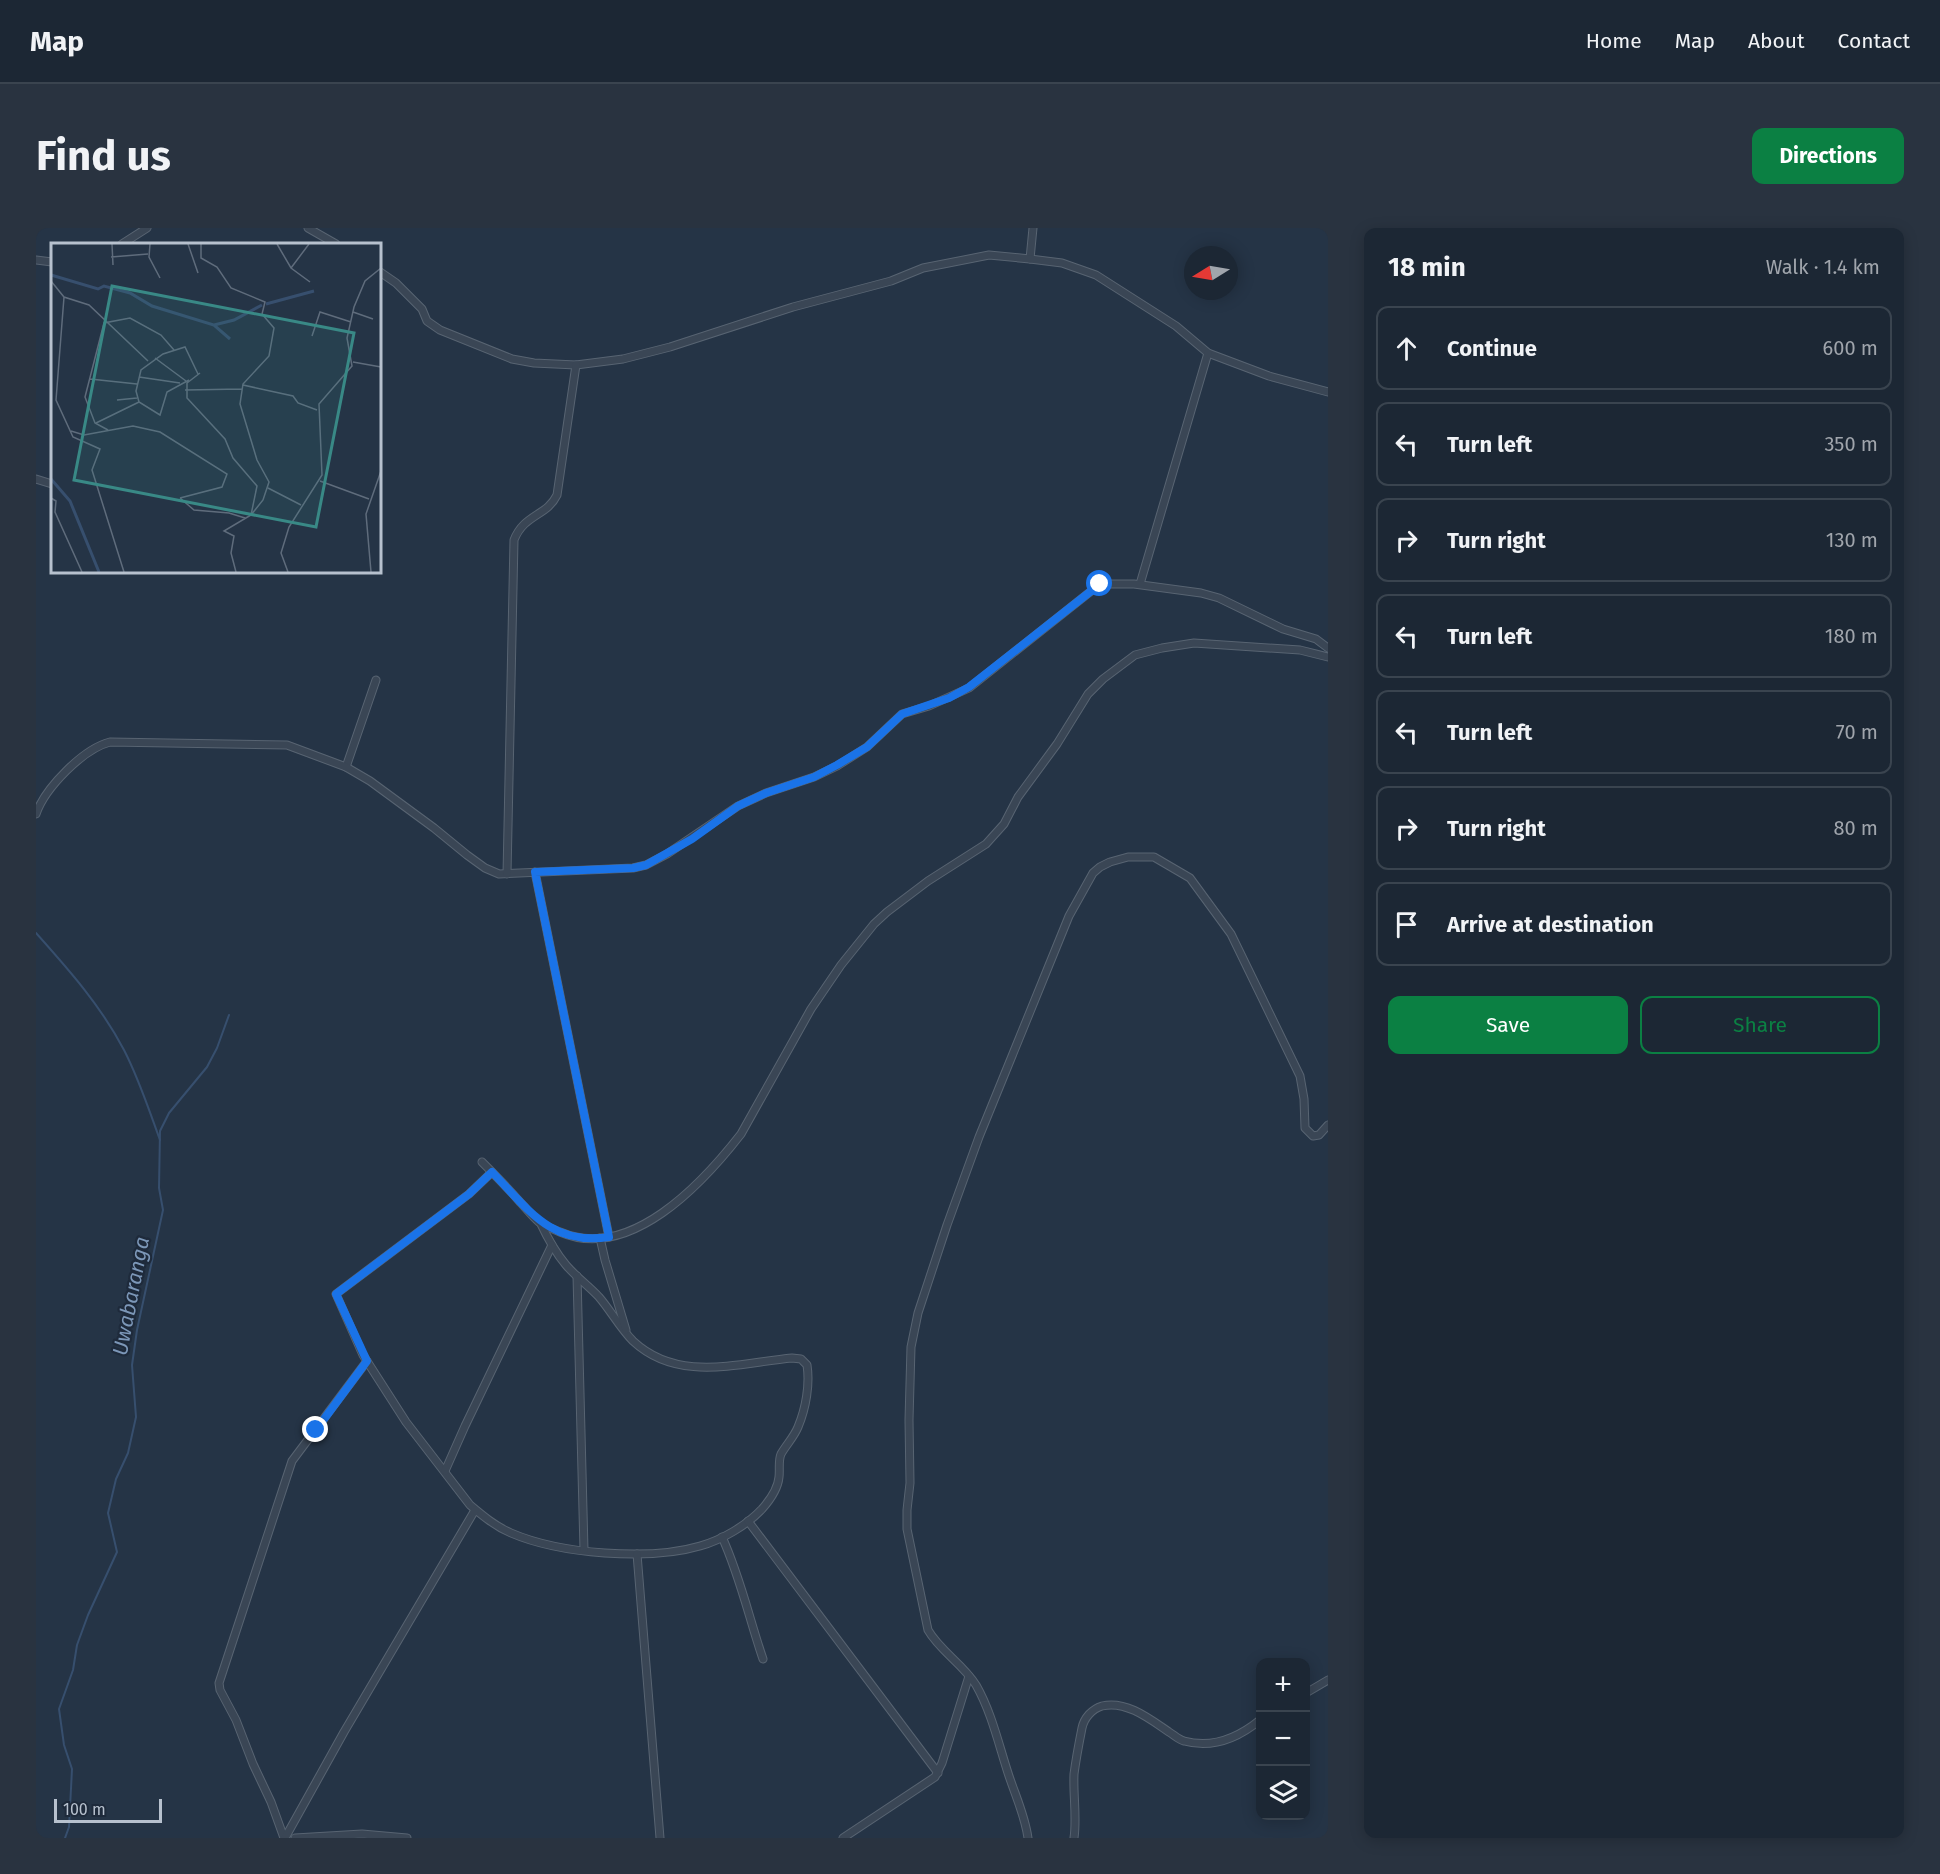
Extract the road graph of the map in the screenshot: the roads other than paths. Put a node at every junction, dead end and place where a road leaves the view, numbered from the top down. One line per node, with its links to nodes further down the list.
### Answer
1 (147, 228): 4 (street)
2 (308, 228): 5 (street)
3 (1033, 228): 6 (street)
4 (124, 243)
5 (334, 243)
6 (1030, 259): 10 (street); 11 (street)
7 (36, 260): 8 (street)
8 (51, 262)
9 (381, 273): 11 (street)
10 (1208, 353): 12 (street); 15 (street)
11 (576, 365): 22 (street)
12 (1328, 392)
13 (36, 479): 14 (street)
14 (51, 484)
15 (1140, 584): 16 (street); 21 (street)
16 (1328, 648)
17 (1328, 657): 27 (street)
18 (376, 680): 19 (street)
19 (346, 767): 20 (street); 22 (street)
20 (36, 814)
21 (535, 872): 22 (street); 27 (street)
22 (507, 874)
23 (1328, 1125): 40 (street)
24 (482, 1162): 25 (street)
25 (492, 1172): 26 (street); 32 (street)
26 (540, 1222): 28 (street); 29 (street)
27 (609, 1237): 28 (street)
28 (600, 1238): 31 (street)
29 (552, 1245): 30 (street); 33 (street)
30 (577, 1276): 31 (street); 37 (street)
31 (628, 1336): 35 (street)
32 (367, 1361): 33 (street); 45 (street)
33 (445, 1471): 34 (street)
34 (475, 1510): 37 (street); 45 (street)
35 (748, 1521): 36 (street); 44 (street)
36 (722, 1537): 38 (street); 39 (street)
37 (584, 1550): 38 (street)
38 (637, 1554): 48 (street)
39 (763, 1659)
40 (969, 1676): 44 (street); 50 (street)
41 (1328, 1680): 42 (street)
42 (1310, 1690)
43 (1256, 1723): 51 (street)
44 (938, 1773): 49 (street)
45 (284, 1838)
46 (295, 1838): 47 (street)
47 (407, 1838)
48 (660, 1838)
49 (843, 1838)
50 (1028, 1838)
51 (1074, 1838)

